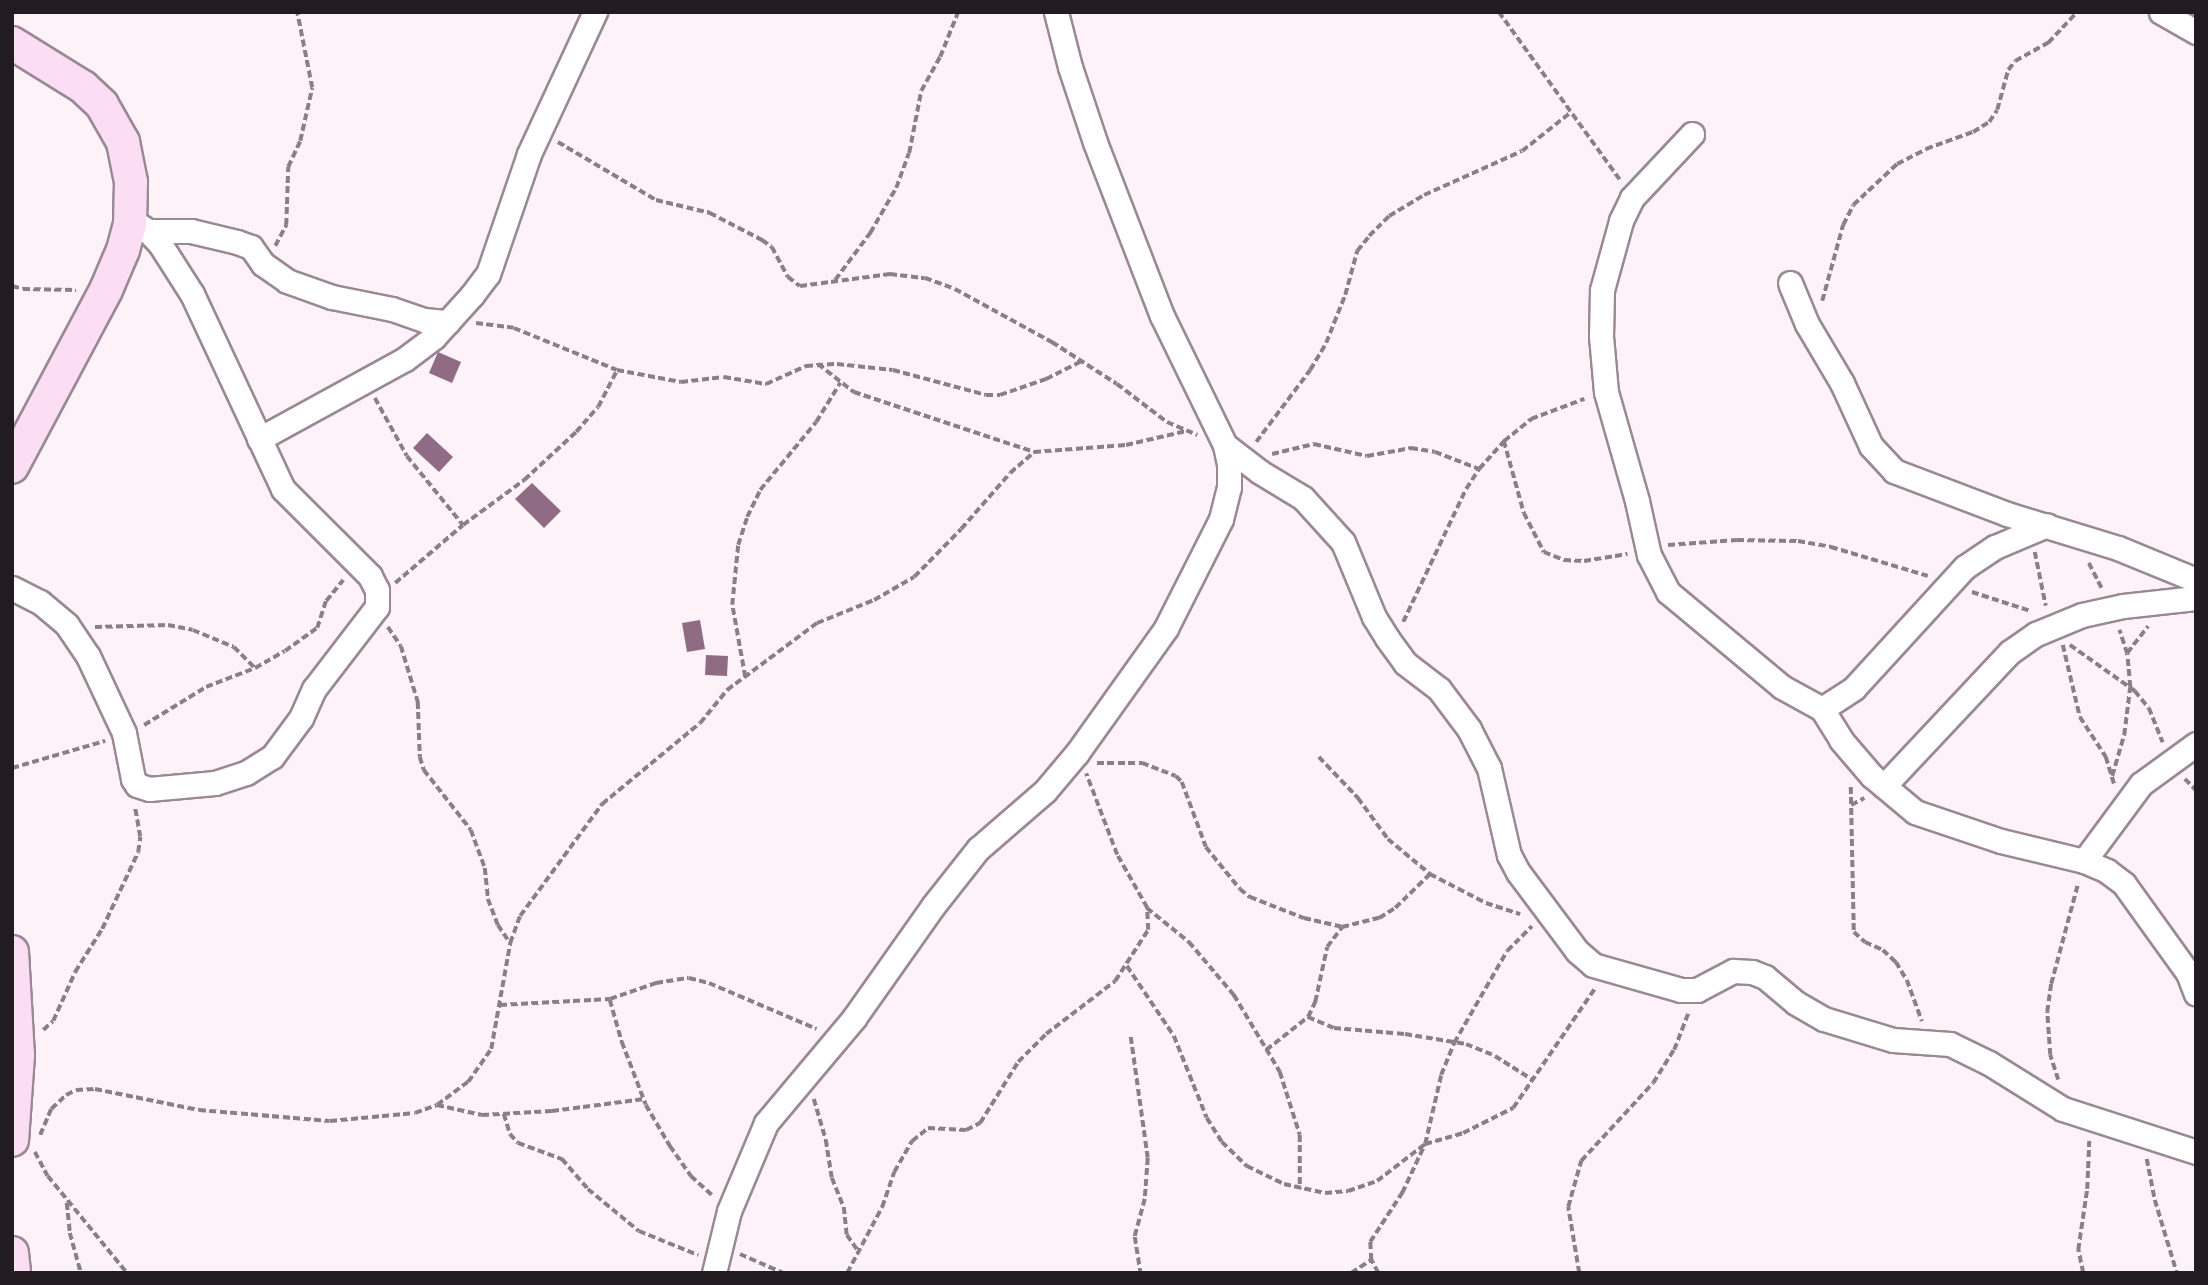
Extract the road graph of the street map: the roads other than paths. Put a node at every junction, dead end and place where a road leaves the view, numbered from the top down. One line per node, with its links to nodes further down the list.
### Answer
1 (595, 12): 10 (street)
2 (1056, 12): 12 (street)
3 (2161, 12): 4 (street)
4 (2196, 32)
5 (12, 43): 7 (street)
6 (1692, 134): 18 (street)
7 (131, 203): 8 (street); 13 (street)
8 (148, 231): 10 (street); 11 (street)
9 (1790, 283): 14 (street)
10 (448, 322): 11 (street)
11 (259, 439): 16 (street)
12 (1239, 454): 25 (street); 27 (street)
13 (12, 467)
14 (2047, 525): 15 (street); 18 (street)
15 (2196, 580)
16 (12, 588)
17 (2196, 598): 20 (street)
18 (1822, 709): 20 (street)
19 (2196, 744): 21 (street)
20 (1884, 786): 21 (street)
21 (2084, 861): 23 (street)
22 (12, 952): 24 (street)
23 (2196, 994)
24 (21, 1137)
25 (2196, 1152)
26 (12, 1253): 28 (street)
27 (717, 1260)
28 (14, 1273)

